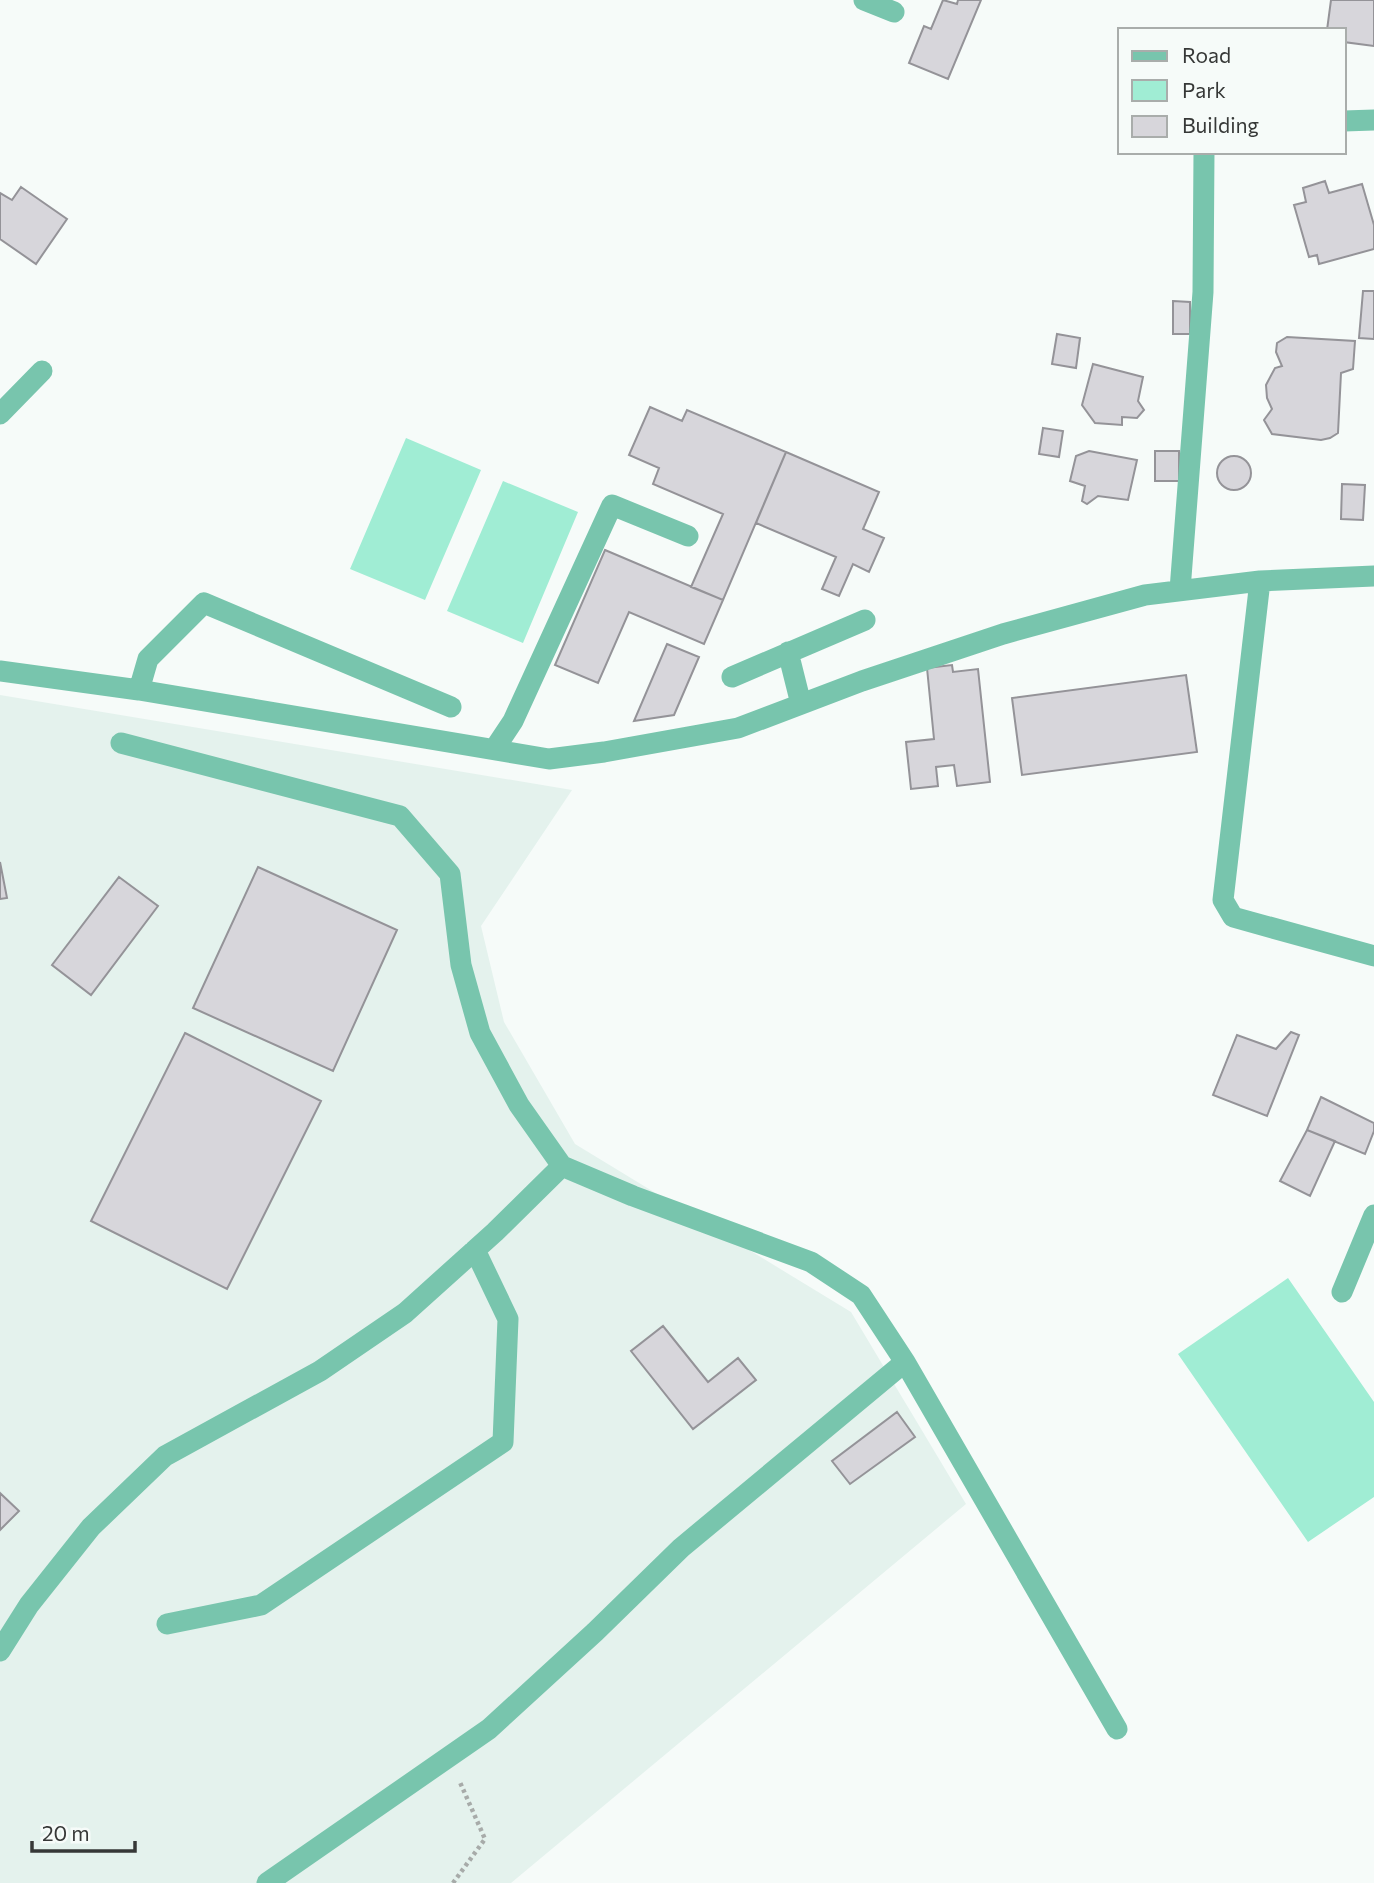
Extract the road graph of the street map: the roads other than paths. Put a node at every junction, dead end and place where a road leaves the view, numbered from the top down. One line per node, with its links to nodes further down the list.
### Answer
1 (863, 0): 2 (street)
2 (894, 12)
3 (1374, 120): 4 (street)
4 (1346, 121)
5 (1204, 154): 11 (street)
6 (42, 371): 7 (street)
7 (0, 414)
8 (688, 536): 20 (street)
9 (1374, 576): 10 (street)
10 (1260, 581): 11 (street); 21 (street)
11 (1180, 590): 17 (street)
12 (865, 620): 13 (street)
13 (788, 652): 15 (street); 17 (street)
14 (0, 671): 16 (street)
15 (732, 677)
16 (139, 690): 18 (street); 20 (street)
17 (801, 704): 20 (street)
18 (451, 707)
19 (121, 743): 22 (street)
20 (495, 748)
21 (1374, 956)
22 (562, 1166): 24 (street); 26 (street)
23 (1374, 1215): 25 (street)
24 (475, 1250): 27 (street); 28 (street)
25 (1342, 1292)
26 (905, 1362): 29 (street); 30 (street)
27 (167, 1624)
28 (0, 1651)
29 (1117, 1730)
30 (267, 1883)

